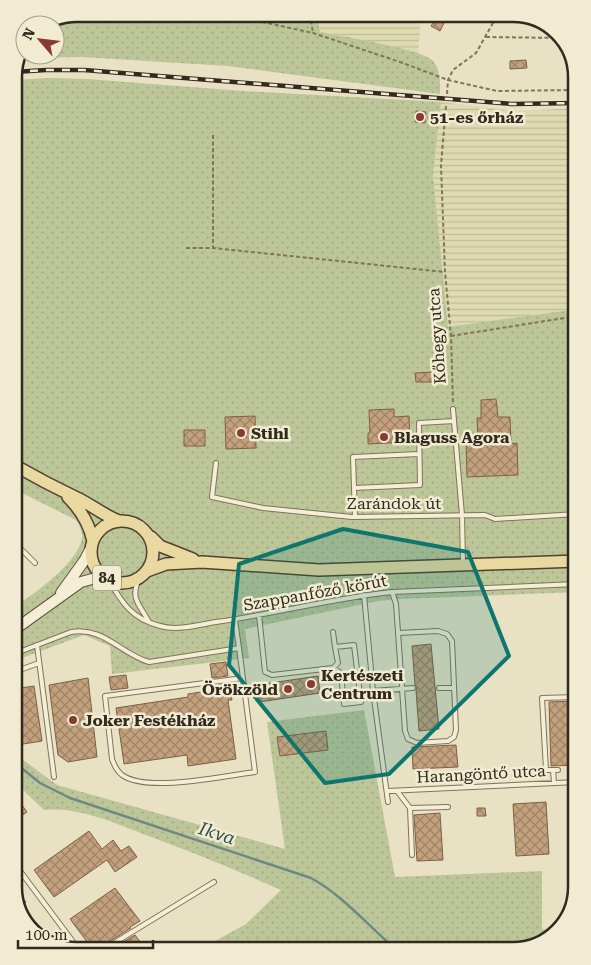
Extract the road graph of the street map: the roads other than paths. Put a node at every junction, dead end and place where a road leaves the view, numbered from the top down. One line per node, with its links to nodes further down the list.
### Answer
1 (453, 409): 2 (lane)
2 (454, 421): 3 (lane); 8 (lane)
3 (419, 454): 6 (lane); 6 (lane)
4 (216, 463): 10 (lane, Zarándok út)
5 (23, 470): 7 (main road, 84)
6 (354, 488): 10 (lane)
7 (63, 492): 11 (main road, 84); 13 (main road, 84)
8 (462, 515): 9 (lane, Zarándok út); 10 (lane, Zarándok út); 18 (lane)
9 (568, 515)
10 (355, 517)
11 (119, 520): 12 (main road, 84); 13 (main road)
12 (149, 536): 16 (main road, 84); 19 (main road)
13 (93, 543): 20 (main road, 84); 24 (main road)
14 (22, 550): 17 (lane)
15 (568, 561): 18 (main road, 84)
16 (202, 562): 18 (main road, 84); 19 (main road, 84)
17 (35, 563)
18 (463, 565)
19 (143, 574): 20 (main road, 84); 27 (lane)
20 (106, 578): 24 (main road); 27 (lane, Szappanfőző körút)
21 (568, 584): 22 (lane, Szappanfőző körút)
22 (392, 592): 23 (lane, Szappanfőző körút); 30 (lane)
23 (364, 595): 25 (lane, Szappanfőző körút); 43 (lane)
24 (53, 603): 28 (main road)
25 (259, 615): 26 (lane, Szappanfőző körút); 36 (lane)
26 (235, 620): 27 (lane, Szappanfőző körút); 33 (lane)
27 (149, 622)
28 (22, 624)
29 (333, 632): 32 (lane)
30 (398, 633): 39 (lane); 42 (lane)
31 (37, 645): 33 (lane); 34 (lane); 35 (lane)
32 (335, 647): 36 (lane); 36 (lane)
33 (239, 648): 38 (lane)
34 (22, 651)
35 (39, 663): 37 (lane); 45 (lane)
36 (333, 668)
37 (22, 669)
38 (243, 678): 38 (lane)
39 (402, 688): 40 (lane); 42 (lane); 43 (lane)
40 (413, 688)
41 (439, 688): 42 (lane)
42 (454, 688)
43 (373, 691): 48 (lane)
44 (568, 697): 47 (lane)
45 (54, 777)
46 (568, 782): 47 (lane, Harangöntő utca)
47 (554, 783): 49 (lane, Harangöntő utca)
48 (387, 791): 49 (lane, Harangöntő utca); 50 (lane)
49 (397, 791): 52 (lane)
50 (388, 802)
51 (448, 807): 52 (lane)
52 (410, 808): 53 (lane)
53 (412, 855)
54 (22, 874): 56 (lane)
55 (214, 882): 57 (lane)
56 (73, 942)
57 (116, 942)

